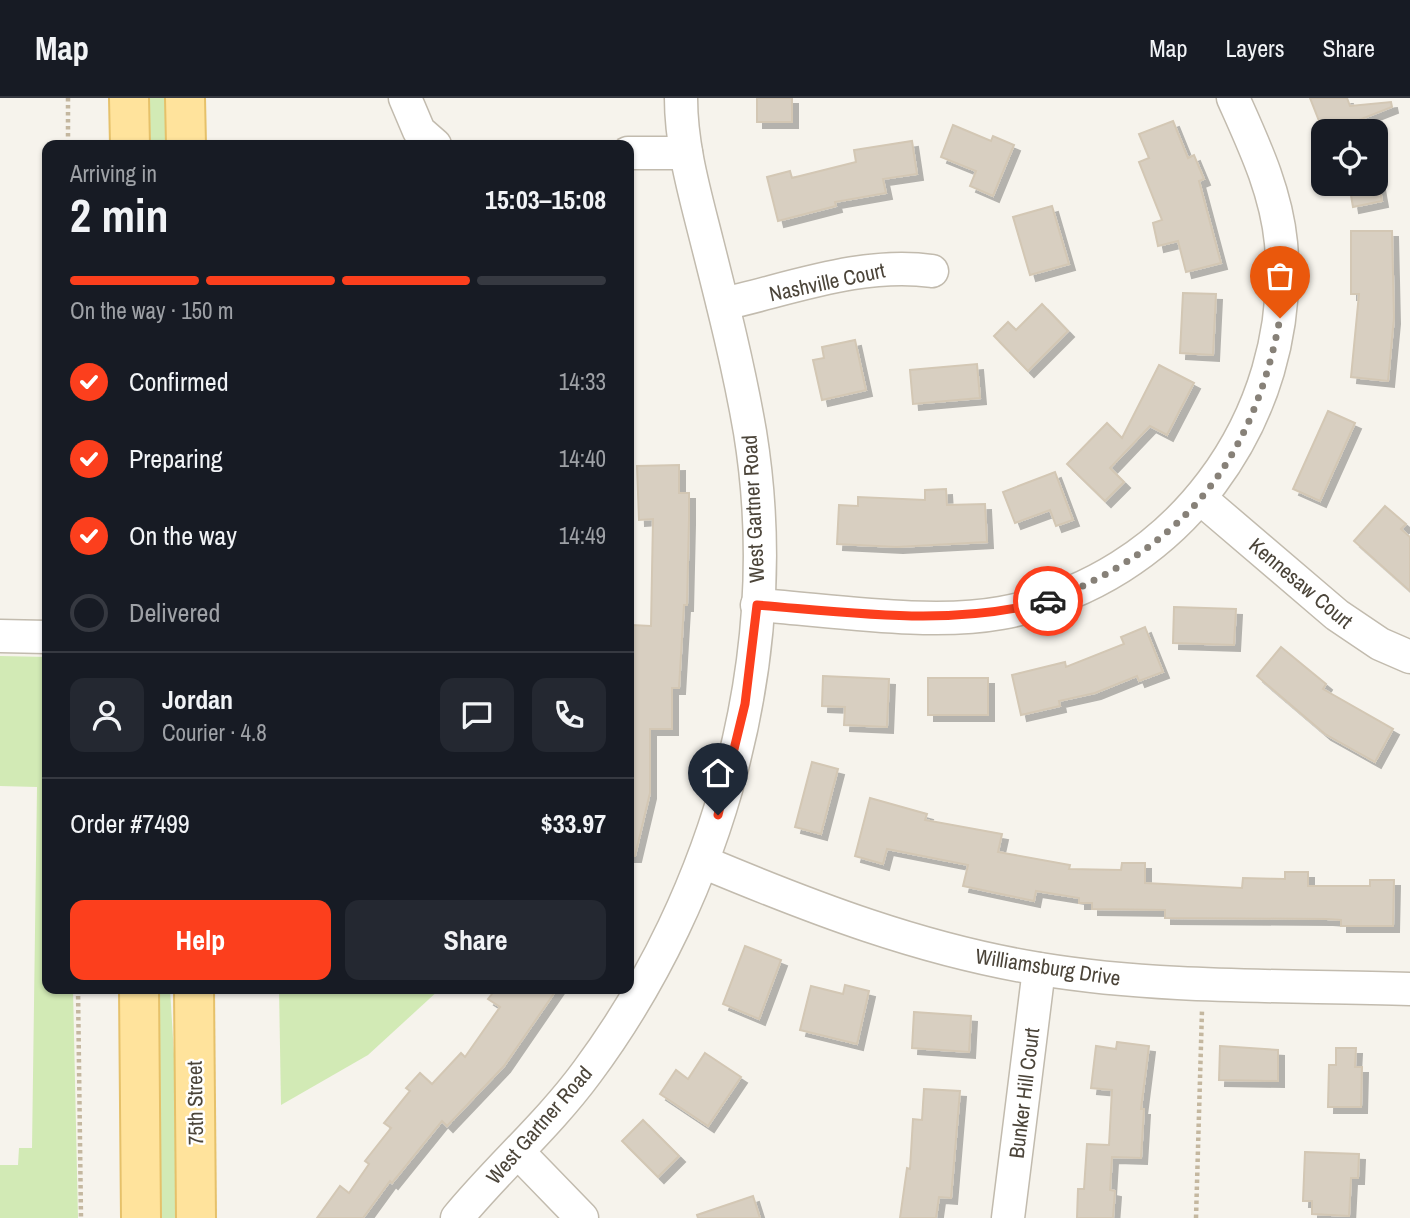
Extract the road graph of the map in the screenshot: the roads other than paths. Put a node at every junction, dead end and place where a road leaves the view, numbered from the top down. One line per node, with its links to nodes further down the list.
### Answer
1 (129, 98): 6 (main road)
2 (185, 98): 7 (main road)
3 (405, 98): 8 (street)
4 (681, 98): 10 (street, West Gartner Road)
5 (1233, 98): 13 (street)
6 (130, 140)
7 (186, 140)
8 (429, 140)
9 (634, 153): 10 (street)
10 (686, 153): 12 (street, West Gartner Road)
11 (932, 271): 12 (street, Nashville Court)
12 (723, 304): 14 (street, West Gartner Road)
13 (1200, 498): 14 (street); 17 (street, Kennesaw Court)
14 (757, 605): 18 (street, West Gartner Road)
15 (0, 636): 16 (street)
16 (42, 637)
17 (1410, 657)
18 (703, 862): 19 (street, Williamsburg Drive); 23 (street, West Gartner Road)
19 (1039, 969): 20 (street, Williamsburg Drive); 28 (street, Bunker Hill Court)
20 (1410, 989)
21 (139, 994): 24 (main road)
22 (194, 994): 25 (main road, 75th Street)
23 (518, 1152): 26 (street, West Gartner Road); 27 (street)
24 (141, 1218)
25 (196, 1218)
26 (457, 1218)
27 (582, 1218)
28 (1008, 1218)

